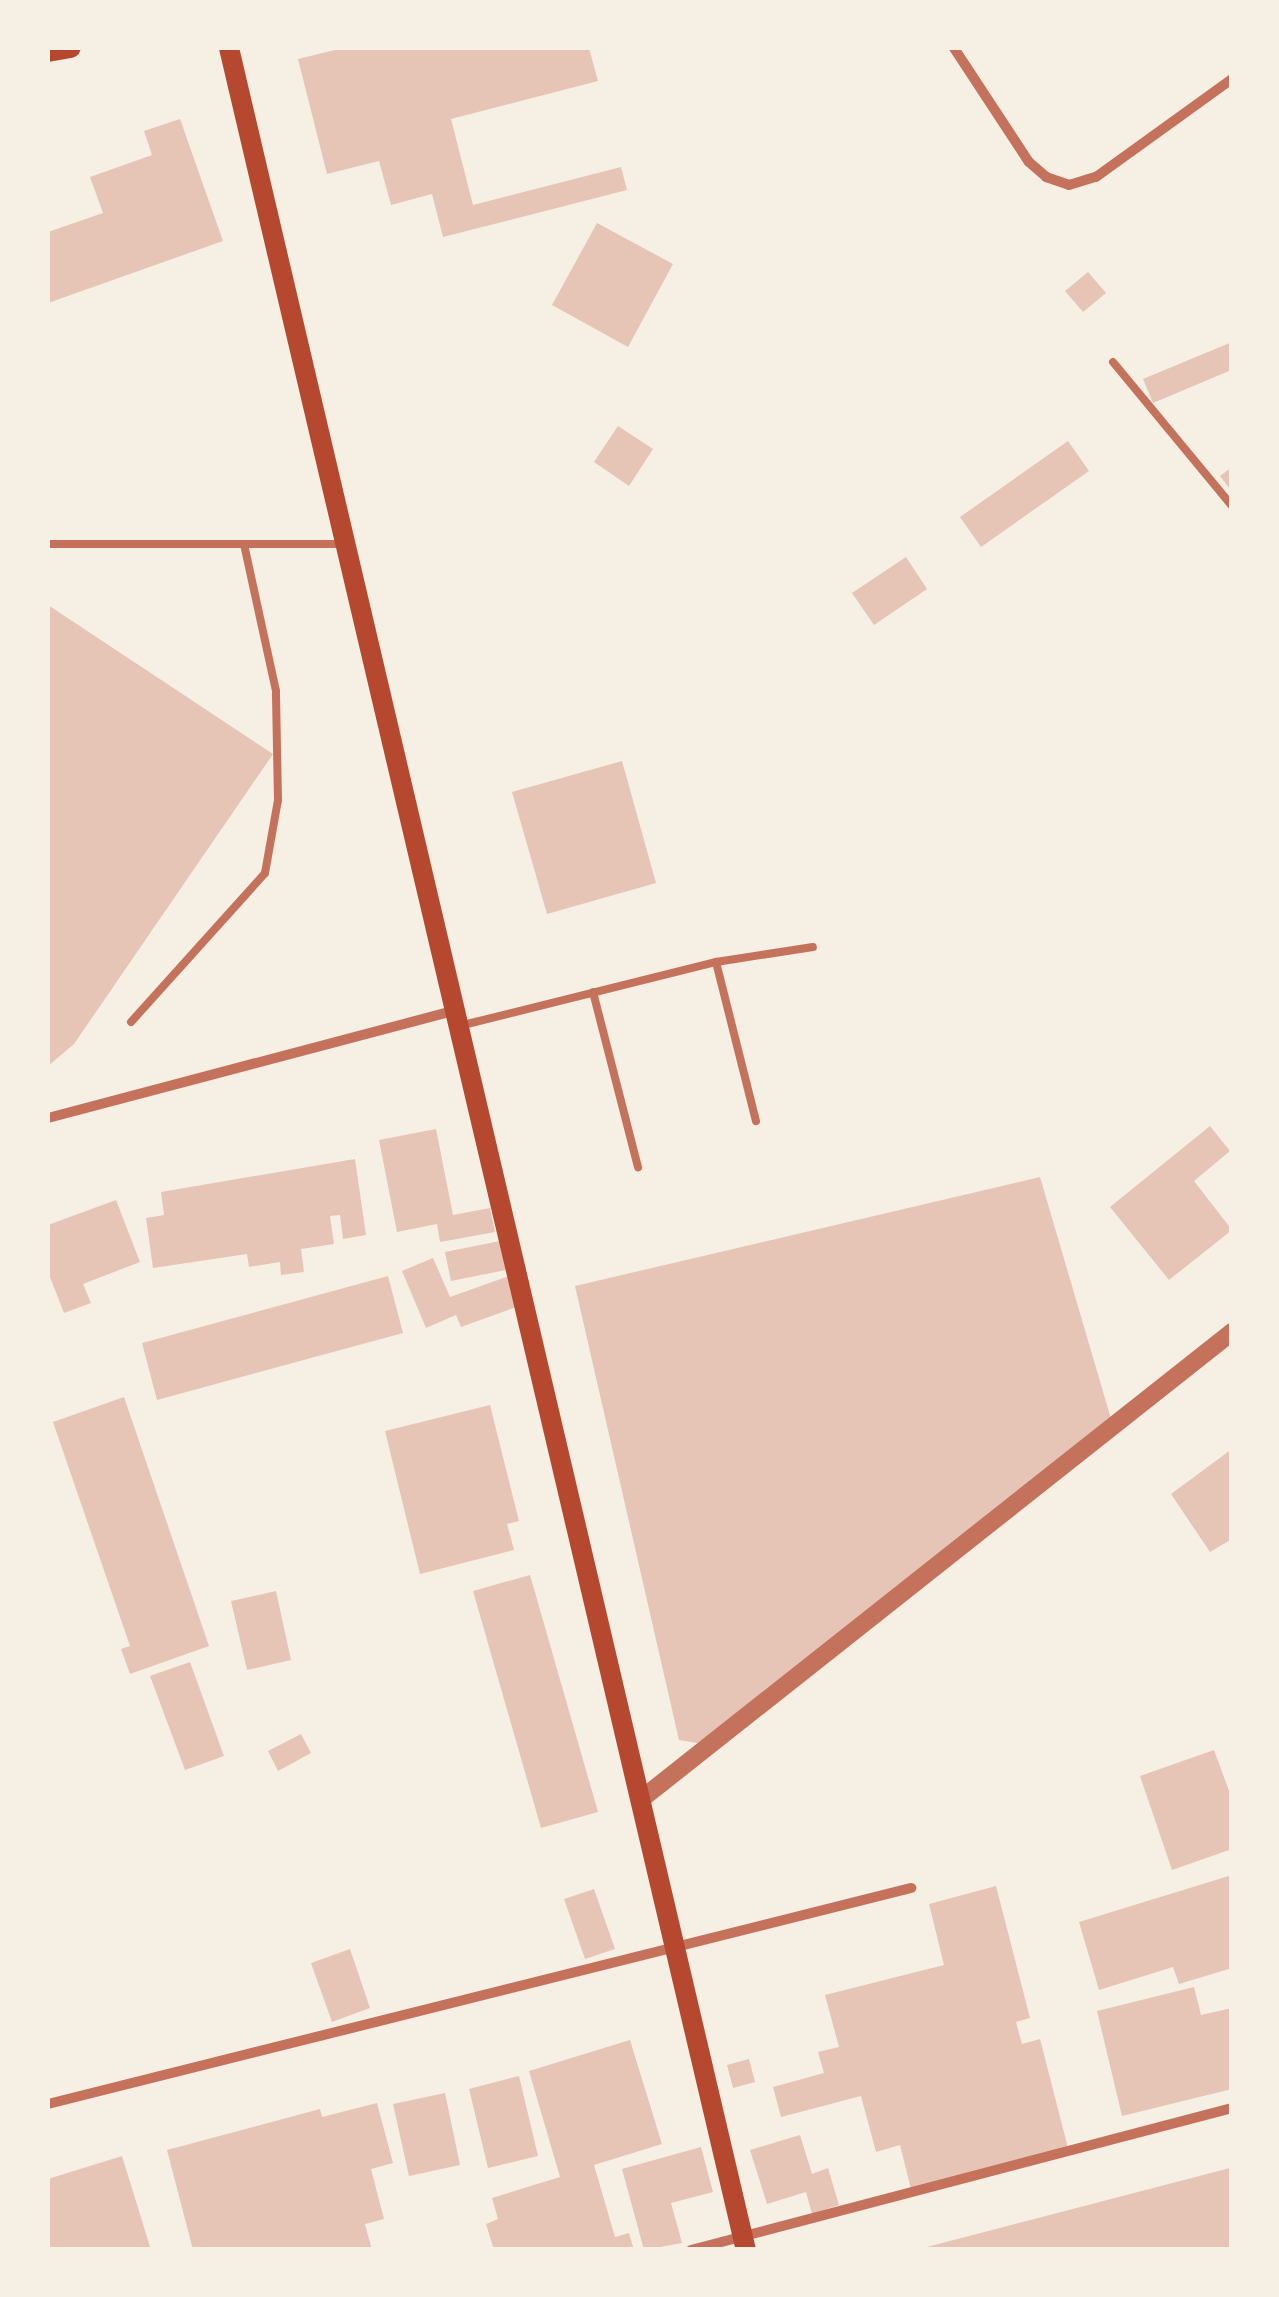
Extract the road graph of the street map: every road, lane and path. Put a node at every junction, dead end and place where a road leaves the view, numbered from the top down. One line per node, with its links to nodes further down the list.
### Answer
1 (71, 48): 4 (main road)
2 (229, 48): 10 (main road)
3 (954, 48): 5 (street)
4 (48, 52)
5 (1232, 79)
6 (1113, 362): 7 (lane)
7 (1232, 506)
8 (48, 544): 9 (lane)
9 (244, 544): 10 (lane); 15 (lane)
10 (350, 544): 14 (main road)
11 (813, 947): 12 (lane)
12 (716, 962): 13 (lane); 17 (lane)
13 (593, 992): 14 (lane); 18 (lane)
14 (461, 1017): 16 (street); 20 (main road)
15 (131, 1022)
16 (48, 1118)
17 (756, 1121)
18 (638, 1167)
19 (1232, 1332): 20 (street)
20 (644, 1797): 22 (main road)
21 (911, 1888): 22 (street)
22 (679, 1948): 23 (street); 25 (main road)
23 (48, 2104)
24 (1232, 2108): 25 (street)
25 (744, 2242): 26 (street)
26 (691, 2250)

